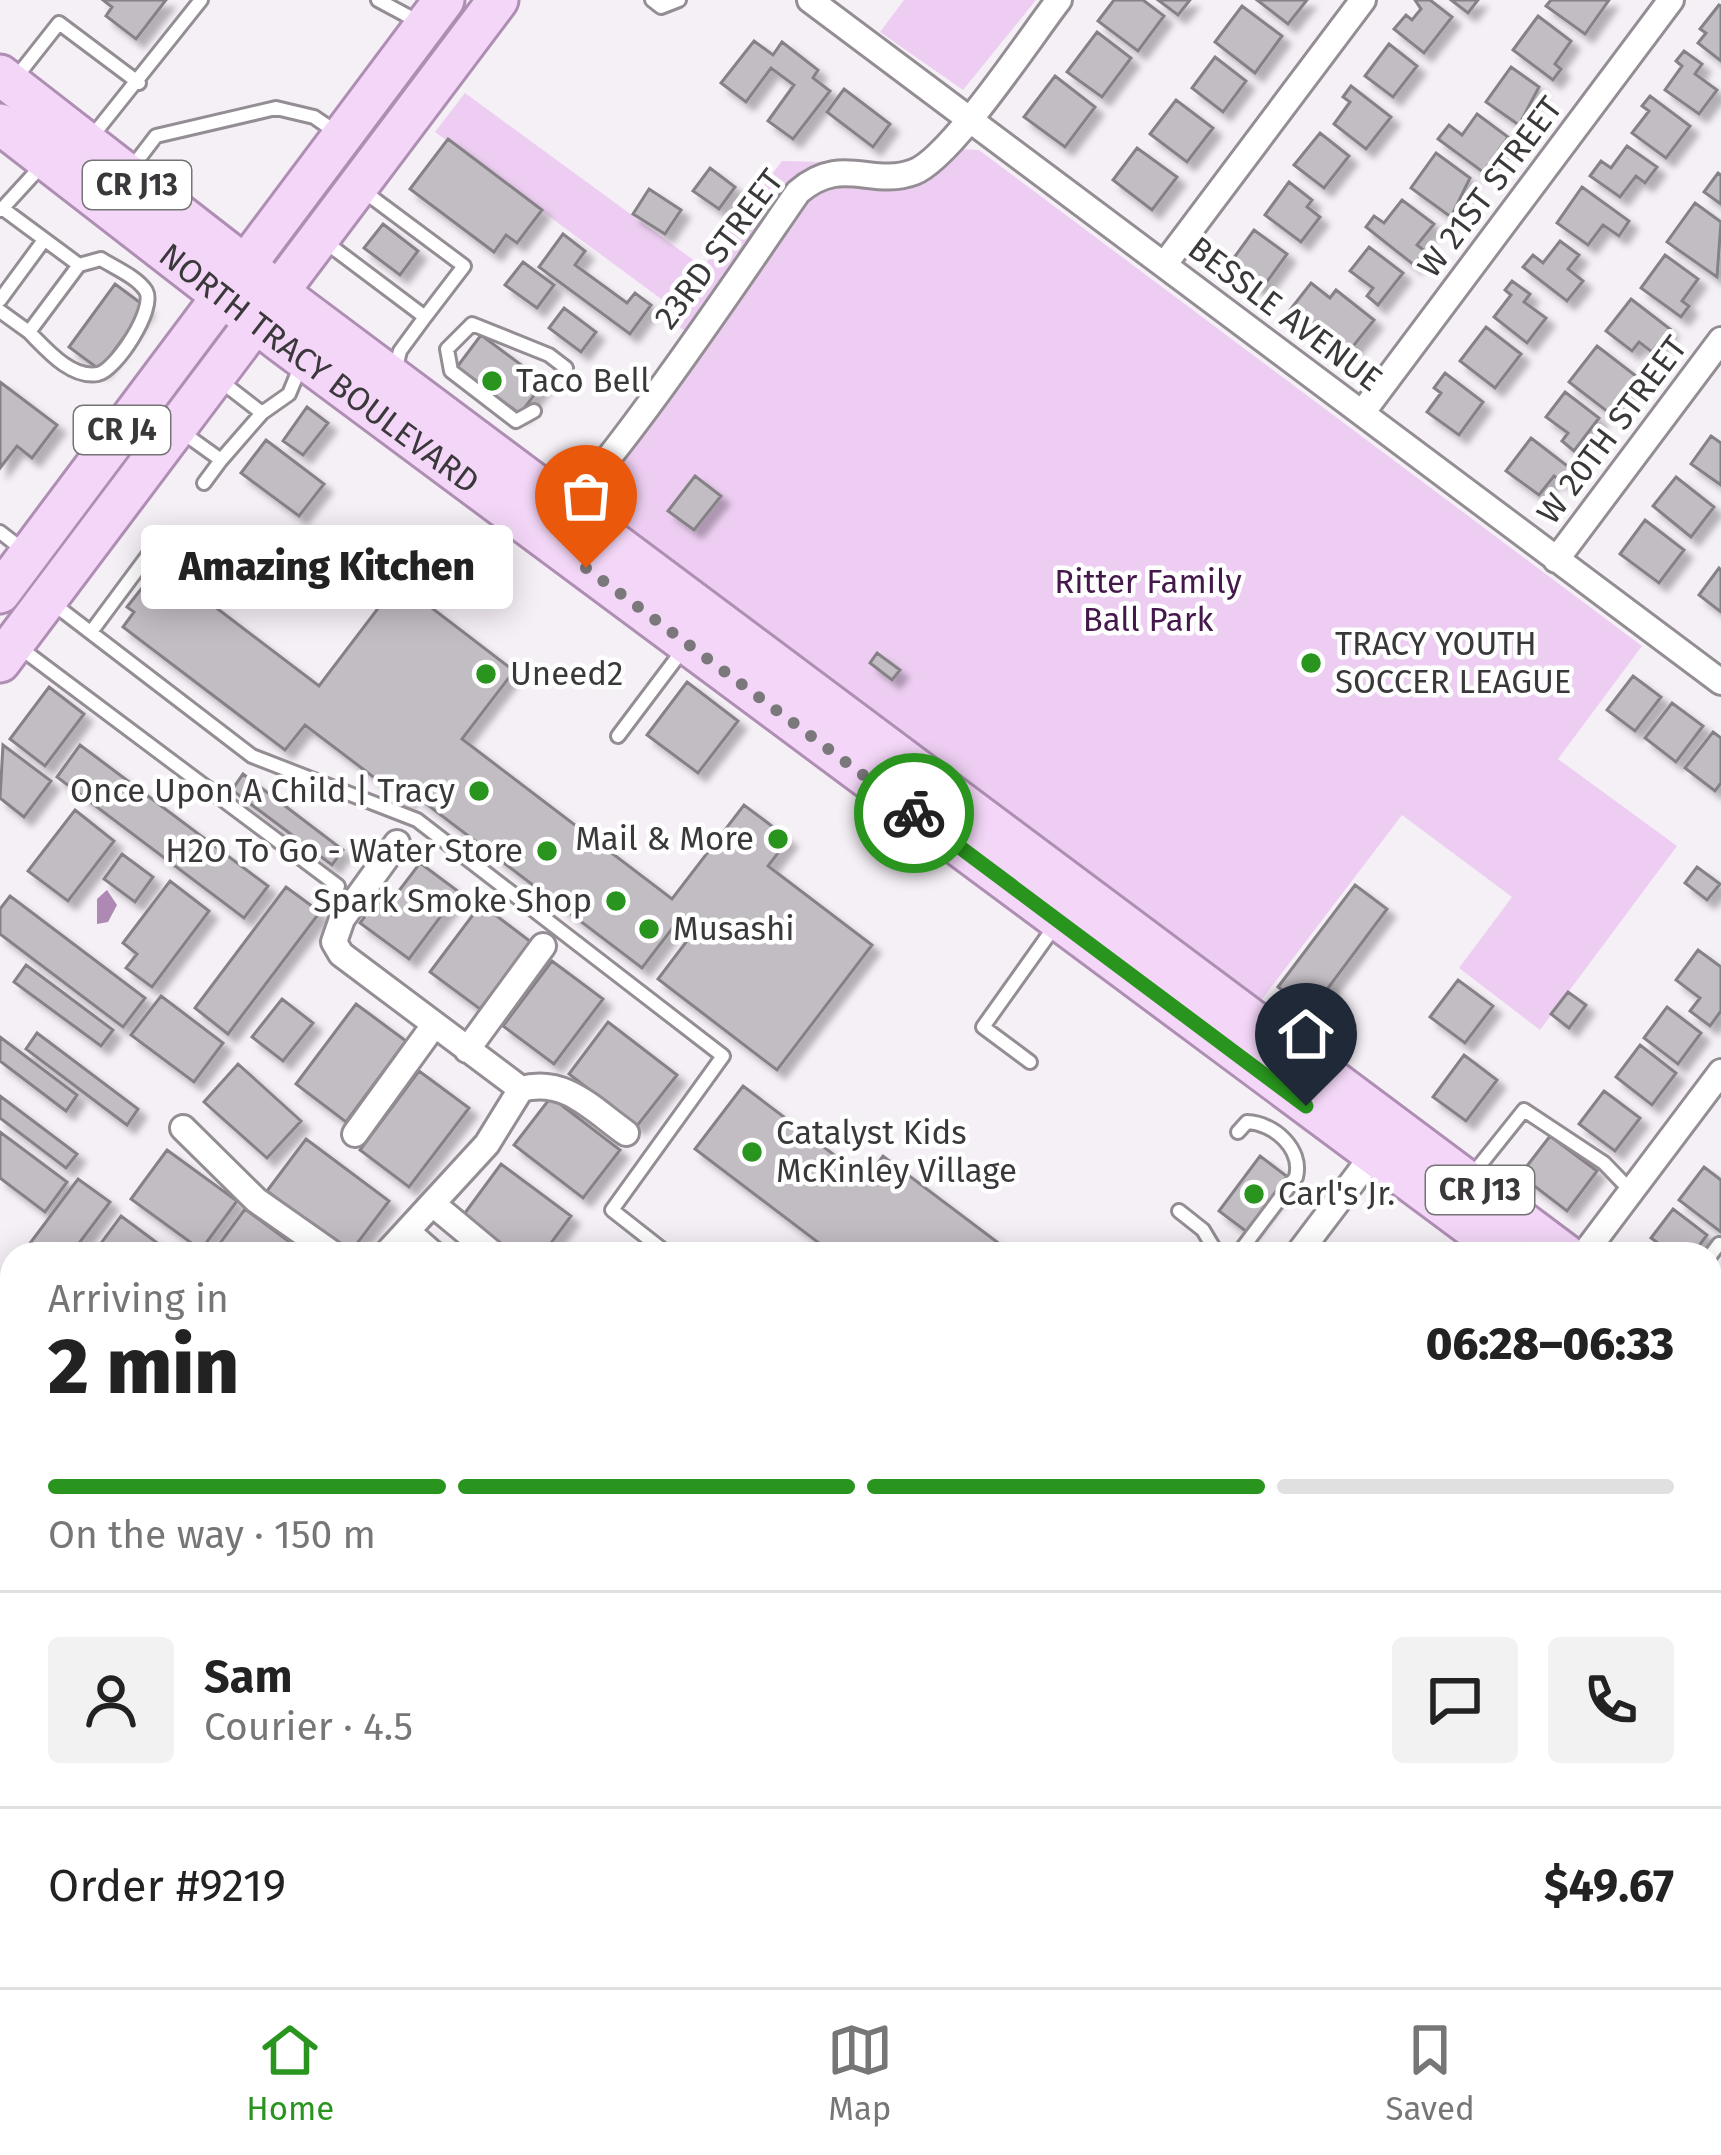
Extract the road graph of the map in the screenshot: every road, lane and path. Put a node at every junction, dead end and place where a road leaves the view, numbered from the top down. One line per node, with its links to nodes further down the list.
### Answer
1 (202, 0): 11 (lane)
2 (377, 0): 10 (lane)
3 (652, 0): 4 (lane)
4 (679, 0)
5 (810, 0): 13 (street, BESSLE AVENUE)
6 (1058, 0): 13 (street, 23RD STREET)
7 (1363, 0): 23 (street)
8 (1671, 0): 37 (street, W 21ST STREET)
9 (495, 1): 18 (main road, CR J4)
10 (434, 13): 15 (main road, CR J4)
11 (140, 82): 12 (lane); 16 (lane)
12 (4, 85): 16 (main road, NORTH TRACY BOULEVARD / CR J13)
13 (970, 118): 23 (street, BESSLE AVENUE); 42 (street, 23RD STREET)
14 (0, 124): 16 (main road, NORTH TRACY BOULEVARD / CR J13)
15 (342, 136): 17 (lane); 24 (main road, CR J4)
16 (66, 144): 17 (main road, NORTH TRACY BOULEVARD / CR J13); 19 (lane); 24 (main road, NORTH TRACY BOULEVARD / CR J13)
17 (125, 176): 24 (main road, NORTH TRACY BOULEVARD / CR J13)
18 (356, 185): 20 (main road, CR J4); 28 (lane)
19 (1, 210): 21 (lane)
20 (318, 236): 26 (main road, CR J4); 28 (lane)
21 (44, 240): 22 (lane); 25 (lane)
22 (79, 265): 29 (lane); 29 (lane)
23 (1164, 265): 37 (street, BESSLE AVENUE)
24 (233, 281): 26 (main road, NORTH TRACY BOULEVARD / CR J13); 44 (main road, CR J4)
25 (0, 300)
26 (266, 306): 31 (main road, NORTH TRACY BOULEVARD / CR J13); 33 (main road, CR J4); 34 (main road, NORTH TRACY BOULEVARD / CR J13)
27 (0, 310): 29 (lane)
28 (425, 317): 34 (lane)
29 (29, 332)
30 (1721, 340): 45 (street, W 20TH STREET)
31 (304, 358): 36 (lane); 40 (main road, NORTH TRACY BOULEVARD / CR J13)
32 (566, 368): 35 (lane)
33 (213, 375): 36 (lane); 38 (main road, CR J4)
34 (395, 379): 42 (main road, NORTH TRACY BOULEVARD / CR J13)
35 (534, 411)
36 (262, 413): 39 (lane)
37 (1362, 413): 45 (street, BESSLE AVENUE)
38 (175, 426): 39 (lane); 47 (main road, CR J4)
39 (220, 460): 41 (lane)
40 (452, 468): 42 (street); 49 (main road, NORTH TRACY BOULEVARD / CR J13)
41 (204, 483)
42 (568, 508): 52 (main road, NORTH TRACY BOULEVARD / CR J13)
43 (163, 535): 48 (lane)
44 (14, 543): 46 (main road, CR J4); 47 (lane)
45 (1556, 560): 51 (street, BESSLE AVENUE)
46 (0, 593)
47 (46, 598): 48 (lane); 50 (main road, CR J4)
48 (91, 632): 78 (lane)
49 (710, 645): 52 (lane); 53 (lane); 56 (main road, NORTH TRACY BOULEVARD / CR J13)
50 (7, 652): 55 (lane)
51 (1721, 682)
52 (860, 727): 58 (main road, NORTH TRACY BOULEVARD / CR J13)
53 (618, 736)
54 (397, 843): 59 (street)
55 (338, 886)
56 (1083, 924): 58 (lane); 61 (lane); 68 (main road, NORTH TRACY BOULEVARD / CR J13)
57 (543, 946): 60 (street)
58 (1249, 1017): 68 (main road, NORTH TRACY BOULEVARD / CR J13)
59 (434, 1024): 60 (street); 67 (street)
60 (467, 1050): 63 (street)
61 (1030, 1062)
62 (1721, 1072): 70 (street)
63 (521, 1089): 66 (street); 71 (street)
64 (183, 1128): 74 (street)
65 (1238, 1132): 80 (lane)
66 (626, 1133)
67 (356, 1134)
68 (1384, 1140): 69 (main road, NORTH TRACY BOULEVARD / CR J13); 81 (street); 82 (main road, NORTH TRACY BOULEVARD / CR J13)
69 (1468, 1180): 70 (lane); 83 (main road, NORTH TRACY BOULEVARD / CR J13)
70 (1631, 1191): 84 (street)
71 (434, 1205): 73 (street); 77 (street)
72 (1179, 1211): 79 (lane)
73 (408, 1232): 75 (street); 76 (street)
74 (316, 1242)
75 (398, 1242)
76 (419, 1242)
77 (479, 1242)
78 (653, 1242)
79 (1210, 1242)
80 (1246, 1242)
81 (1307, 1242)
82 (1495, 1242)
83 (1549, 1242)
84 (1593, 1242)

